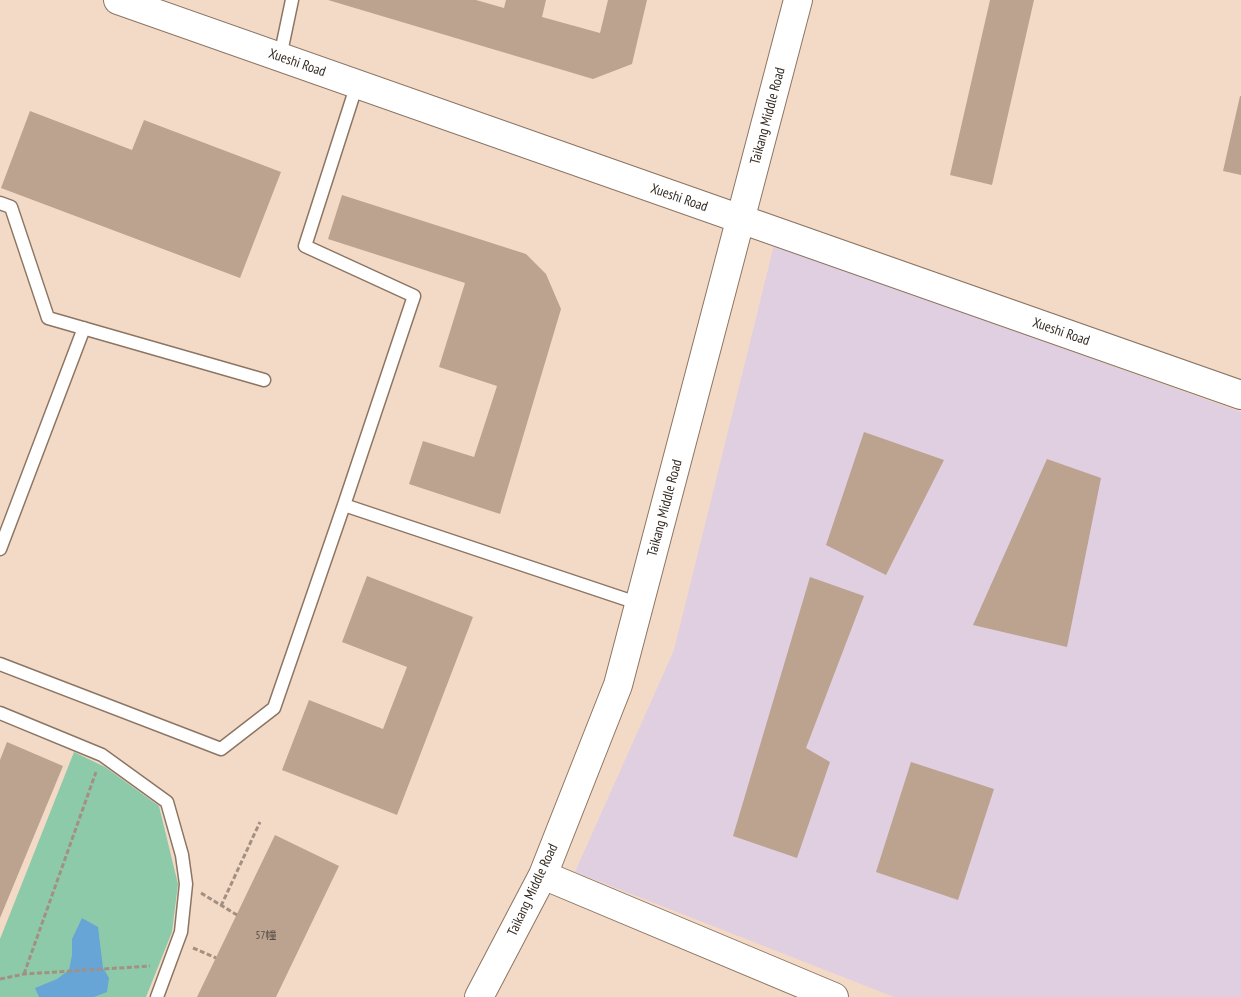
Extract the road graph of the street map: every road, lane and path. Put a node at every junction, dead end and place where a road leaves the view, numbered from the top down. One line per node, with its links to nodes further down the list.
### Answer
1 (118, 0): 4 (street, Xueshi Road)
2 (292, 0): 4 (lane)
3 (798, 0): 7 (street, Taikang Middle Road)
4 (280, 57): 5 (street, Xueshi Road)
5 (357, 84): 7 (street, Xueshi Road); 11 (lane)
6 (0, 203): 8 (lane)
7 (741, 220): 10 (street, Xueshi Road); 13 (street, Taikang Middle Road)
8 (84, 328): 9 (lane); 12 (lane)
9 (264, 380)
10 (1241, 395)
11 (344, 505): 13 (lane); 14 (lane)
12 (0, 549)
13 (640, 604): 18 (street, Taikang Middle Road)
14 (0, 664)
15 (0, 713): 16 (lane)
16 (102, 755): 19 (lane); 25 (path)
17 (260, 822): 20 (path)
18 (543, 876): 28 (street, Taikang Middle Road); 29 (street)
19 (186, 884): 20 (path); 22 (lane)
20 (221, 906): 21 (path)
21 (236, 915)
22 (178, 941): 23 (path); 24 (lane)
23 (216, 958)
24 (169, 965): 25 (path); 27 (lane)
25 (24, 974): 26 (path)
26 (0, 979)
27 (157, 997)
28 (480, 997)
29 (834, 997)

